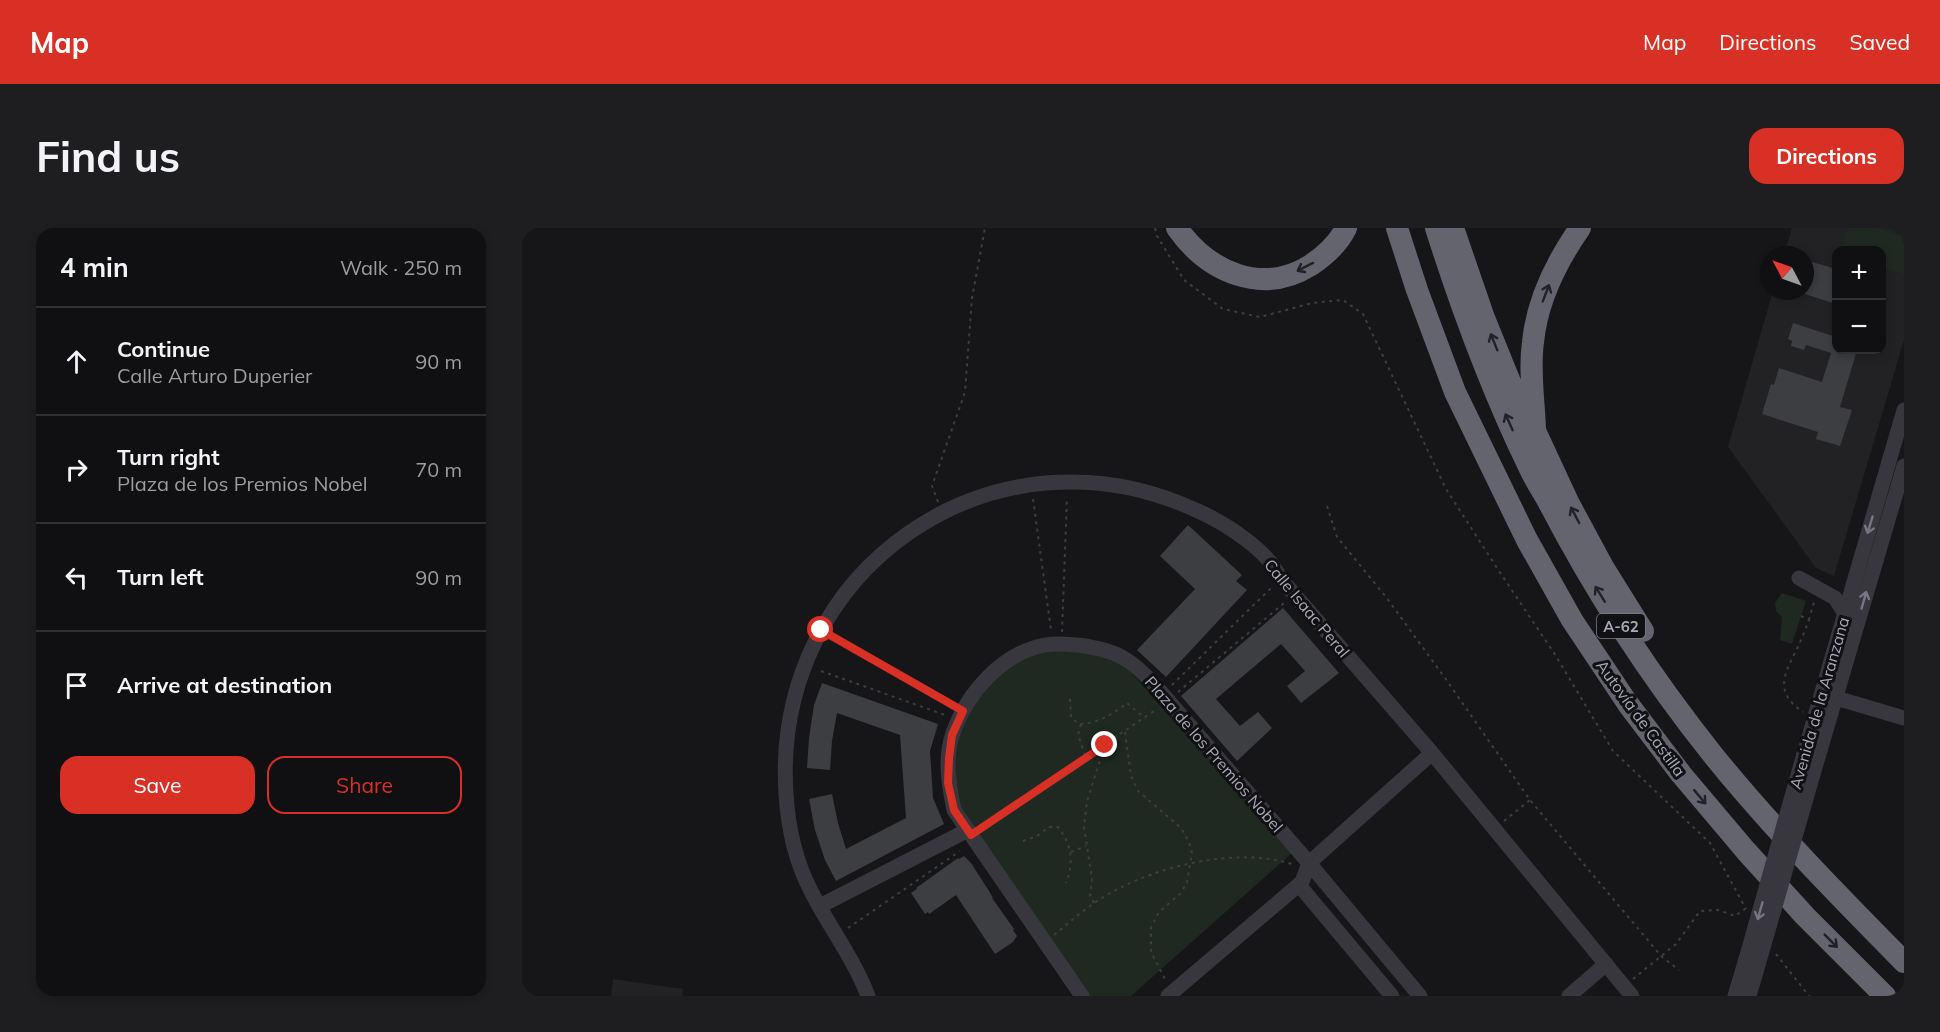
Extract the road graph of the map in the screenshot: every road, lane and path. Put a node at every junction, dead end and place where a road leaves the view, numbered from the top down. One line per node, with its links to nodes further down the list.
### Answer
1 (986, 228): 16 (path)
2 (1155, 228): 57 (path)
3 (1177, 228): 4 (highway, one-way to 3)
4 (1346, 228)
5 (1380, 228): 17 (highway)
6 (1397, 228): 17 (highway, Autovía de Castilla / A-62)
7 (1436, 228): 59 (highway, A-62, one-way to 7)
8 (1453, 228): 11 (highway, one-way to 8)
9 (1580, 228): 11 (highway, one-way to 9)
10 (1904, 410): 19 (street, Avenida de la Aranzana, one-way to 19)
11 (1536, 433): 56 (highway, one-way to 11)
12 (1903, 471): 28 (street, Avenida de la Aranzana, one-way to 12)
13 (1068, 482): 14 (street, Calle Isaac Peral); 18 (street, Calle Isaac Peral); 26 (path)
14 (1030, 484): 16 (street, Calle Isaac Peral); 26 (path)
15 (1327, 506): 41 (path)
16 (942, 512): 25 (street, Calle Isaac Peral)
17 (1527, 540): 62 (highway, Autovía de Castilla / A-62, one-way to 62)
18 (1280, 578): 21 (street, Calle Isaac Peral); 29 (path)
19 (1852, 585): 20 (street); 22 (street, Avenida de la Aranzana)
20 (1821, 590): 22 (street); 24 (path)
21 (1295, 594): 29 (path); 38 (street, Calle Isaac Peral)
22 (1844, 612): 28 (street, Avenida de la Aranzana)
23 (1801, 616): 24 (path)
24 (1809, 620): 34 (path)
25 (821, 630): 27 (street, Calle Isaac Peral); 31 (path)
26 (1057, 644): 29 (street, Plaza de los Premios Nobel); 31 (street, Plaza de los Premios Nobel)
27 (804, 665): 31 (path); 52 (street, Calle Isaac Peral)
28 (1828, 696): 33 (street); 34 (street, Avenida de la Aranzana); 39 (street, Avenida de la Aranzana)
29 (1167, 697): 32 (path); 47 (street, Plaza de los Premios Nobel)
30 (1070, 699): 35 (path)
31 (961, 715): 43 (street, Plaza de los Premios Nobel)
32 (1145, 718): 35 (path); 36 (path)
33 (1904, 718)
34 (1814, 720): 39 (street, Avenida de la Aranzana)
35 (1081, 724): 40 (path)
36 (1125, 732): 37 (path); 48 (path)
37 (1105, 745): 40 (path); 45 (path)
38 (1432, 753): 42 (street, Calle Isaac Peral); 47 (street)
39 (1811, 755): 58 (street, Avenida de la Aranzana, bridge)
40 (1086, 758): 43 (path)
41 (1530, 800): 42 (path); 57 (path)
42 (1494, 830): 60 (street, Calle Isaac Peral)
43 (971, 835): 52 (street); 53 (path); 54 (street, Plaza de los Premios Nobel)
44 (1023, 841): 46 (path)
45 (1086, 846): 46 (path); 51 (path)
46 (1071, 852): 49 (path)
47 (1309, 863): 50 (street); 68 (street, Plaza de los Premios Nobel)
48 (1191, 864): 50 (path); 51 (path); 64 (path)
49 (1066, 883)
50 (1301, 883): 64 (street); 67 (street)
51 (1094, 904): 54 (path)
52 (820, 906): 53 (street, Calle Isaac Peral)
53 (837, 936): 65 (street, Calle Isaac Peral)
54 (1045, 944): 66 (street, Plaza de los Premios Nobel)
55 (1775, 953): 72 (path)
56 (1904, 954)
57 (1661, 956): 61 (path); 63 (path)
58 (1752, 962): 70 (street, Avenida de la Aranzana); 71 (street, Avenida de la Aranzana)
59 (1904, 962)
60 (1606, 964): 63 (street, Calle Isaac Peral); 69 (street)
61 (1679, 970)
62 (1879, 990)
63 (1628, 991)
64 (1170, 994)
65 (868, 996)
66 (1082, 996)
67 (1392, 996)
68 (1420, 996)
69 (1569, 996)
70 (1735, 996)
71 (1749, 996)
72 (1809, 996)

